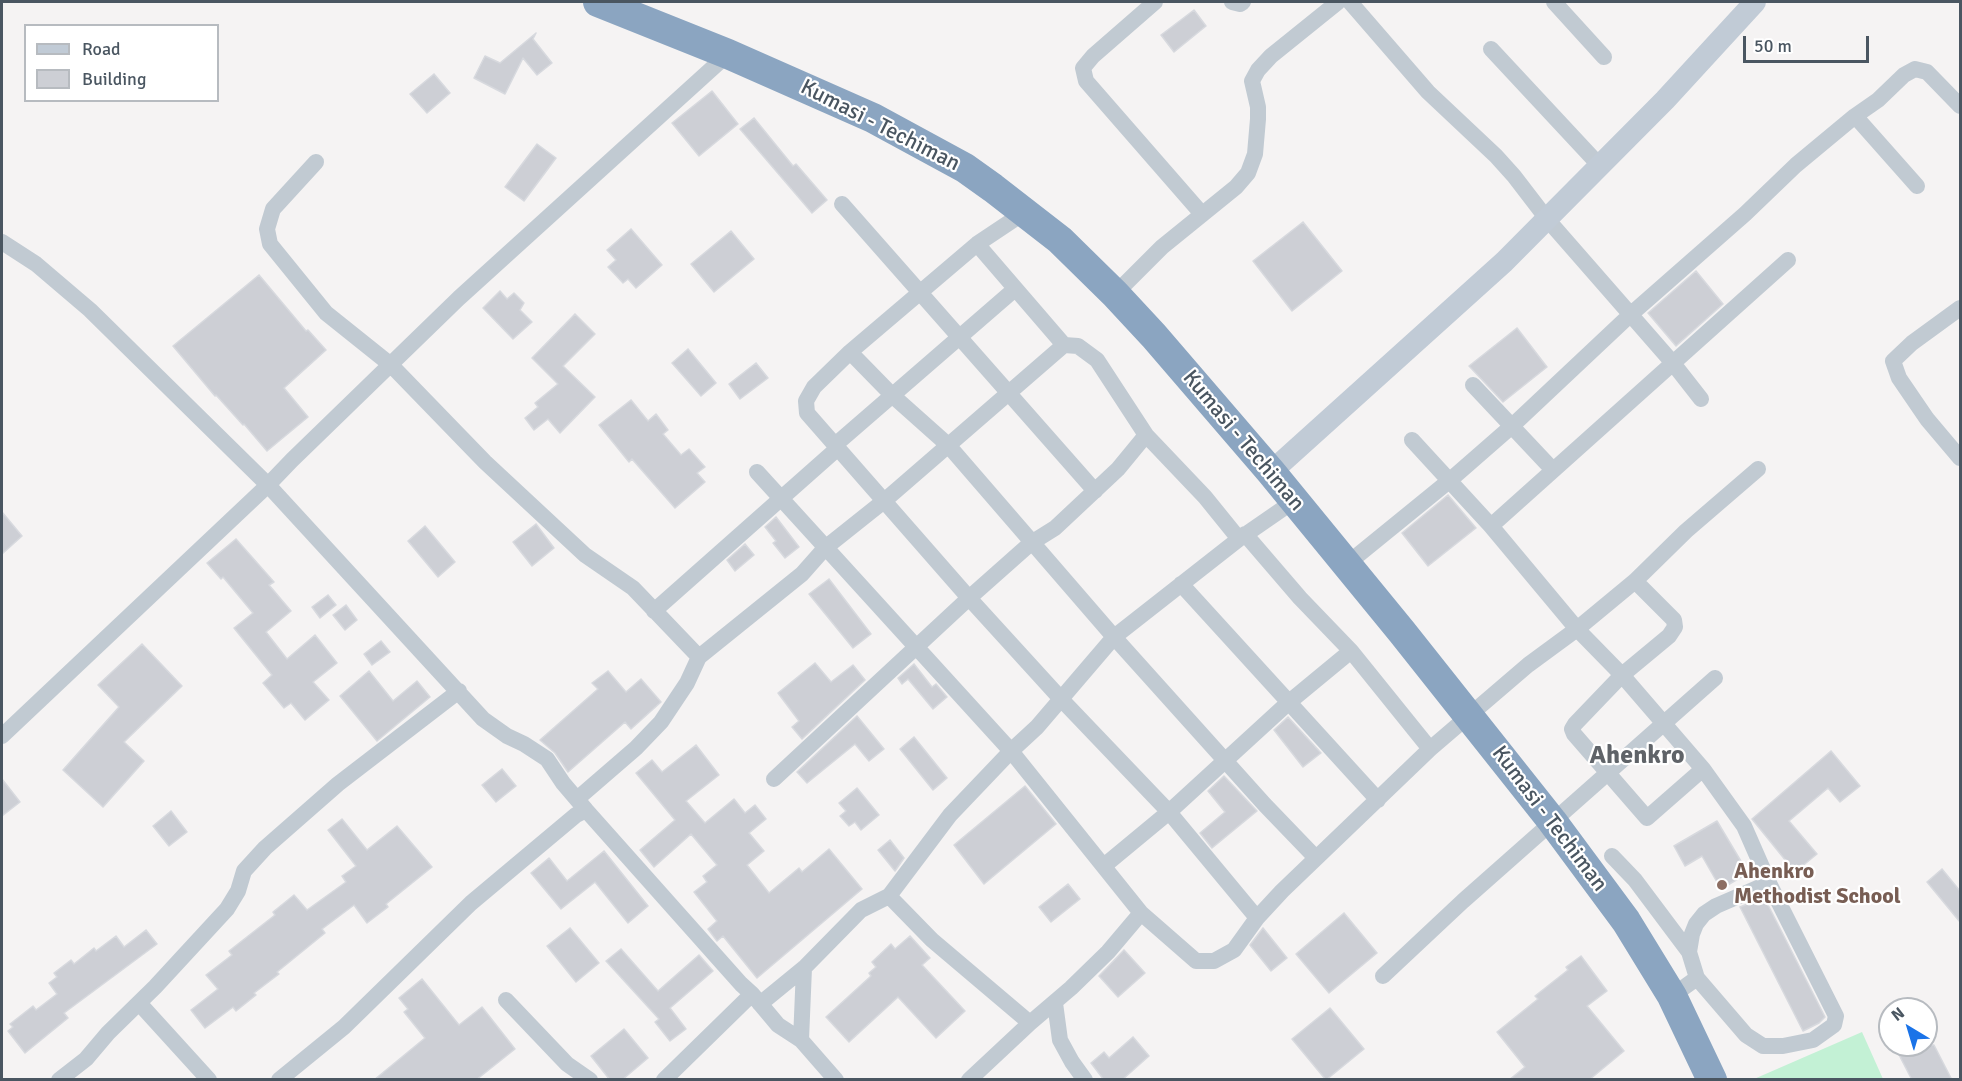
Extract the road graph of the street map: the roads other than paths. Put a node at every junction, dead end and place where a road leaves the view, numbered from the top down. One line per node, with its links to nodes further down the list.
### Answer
1 (598, 2): 10 (highway, Kumasi - Techiman)
2 (1155, 2): 19 (street)
3 (1232, 2): 4 (street)
4 (1243, 2)
5 (1338, 2): 19 (street)
6 (1350, 2): 20 (street)
7 (1554, 2): 11 (street)
8 (1755, 2): 15 (main road)
9 (1491, 49): 15 (street)
10 (728, 54): 18 (highway, Kumasi - Techiman); 33 (street)
11 (1604, 57)
12 (1960, 106): 13 (street)
13 (1855, 116): 16 (street); 28 (street)
14 (316, 162): 33 (street)
15 (1600, 166): 20 (main road)
16 (1917, 186)
17 (842, 204): 25 (street)
18 (1025, 212): 22 (street); 26 (highway, Kumasi - Techiman)
19 (1202, 214): 26 (street)
20 (1547, 219): 28 (street); 47 (main road)
21 (2, 242): 49 (street)
22 (977, 244): 24 (street); 25 (street)
23 (1788, 260): 32 (street)
24 (1015, 289): 29 (street); 30 (street)
25 (919, 293): 29 (street); 31 (street)
26 (1115, 294): 47 (highway, Kumasi - Techiman)
27 (1960, 308): 43 (street)
28 (1629, 315): 32 (street); 38 (street)
29 (959, 338): 35 (street); 36 (street)
30 (1064, 345): 35 (street); 39 (street)
31 (850, 352): 36 (street); 42 (street)
32 (1672, 362): 37 (street); 45 (street)
33 (391, 365): 49 (street); 62 (street)
34 (1473, 385): 38 (street)
35 (1008, 393): 41 (street); 50 (street)
36 (893, 396): 41 (street); 42 (street)
37 (1701, 399)
38 (1512, 426): 45 (street); 48 (street)
39 (1146, 435): 50 (street); 55 (street)
40 (1412, 440): 48 (street)
41 (948, 445): 52 (street); 56 (street)
42 (837, 447): 51 (street); 52 (street)
43 (1960, 458)
44 (1758, 469): 59 (street)
45 (1553, 470): 54 (street)
46 (757, 472): 51 (street)
47 (1271, 472): 53 (highway, Kumasi - Techiman)
48 (1449, 481): 54 (street); 58 (street)
49 (268, 485): 70 (street); 75 (street)
50 (1095, 491): 56 (street)
51 (781, 500): 57 (street); 62 (street)
52 (884, 501): 57 (street); 61 (street)
53 (1294, 501): 55 (street); 58 (highway, Kumasi - Techiman)
54 (1491, 526): 63 (street)
55 (1242, 536): 60 (street); 66 (street)
56 (1031, 543): 61 (street); 64 (street)
57 (825, 548): 65 (street); 67 (street)
58 (1347, 564): 73 (highway, Kumasi - Techiman)
59 (1635, 581): 63 (street); 68 (street)
60 (1181, 584): 64 (street); 72 (street)
61 (969, 598): 65 (street); 71 (street)
62 (654, 611): 67 (street)
63 (1577, 629): 68 (street); 73 (street)
64 (1114, 637): 71 (street); 78 (street)
65 (916, 648): 77 (street); 81 (street)
66 (1351, 651): 72 (street); 76 (street)
67 (699, 657): 83 (street)
68 (1622, 675): 74 (street); 80 (street)
69 (1715, 678): 74 (street)
70 (459, 691): 83 (street); 100 (street)
71 (1061, 699): 77 (street); 84 (street)
72 (1288, 703): 78 (street); 82 (street)
73 (1469, 715): 76 (street); 85 (highway, Kumasi - Techiman)
74 (1665, 724): 79 (street); 80 (street)
75 (2, 736)
76 (1430, 749): 82 (street)
77 (1011, 751): 88 (street); 90 (street)
78 (1225, 760): 84 (street); 87 (street)
79 (1703, 769): 80 (street); 89 (street)
80 (1607, 772): 85 (street)
81 (774, 779)
82 (1378, 800): 87 (street)
83 (581, 804): 98 (street); 106 (street)
84 (1169, 812): 88 (street); 92 (street)
85 (1552, 821): 95 (street); 97 (highway, Kumasi - Techiman)
86 (1612, 856): 93 (street)
87 (1316, 858): 92 (street)
88 (1105, 865): 91 (street)
89 (1768, 883): 93 (street); 96 (street)
90 (889, 896): 94 (street); 102 (street)
91 (1141, 913): 92 (street); 101 (street)
92 (1257, 918)
93 (1689, 952): 96 (street)
94 (804, 968): 98 (street); 103 (street)
95 (1383, 976)
96 (1697, 978): 97 (street)
97 (1672, 996): 112 (highway, Kumasi - Techiman)
98 (756, 999): 103 (street); 108 (street)
99 (506, 1000): 107 (street)
100 (138, 1003): 104 (street); 105 (street)
101 (1055, 1003): 102 (street); 111 (street)
102 (1030, 1023): 110 (street)
103 (801, 1040): 109 (street)
104 (59, 1080)
105 (209, 1080)
106 (279, 1080)
107 (590, 1080)
108 (664, 1080)
109 (836, 1080)
110 (969, 1080)
111 (1085, 1080)
112 (1712, 1080)

